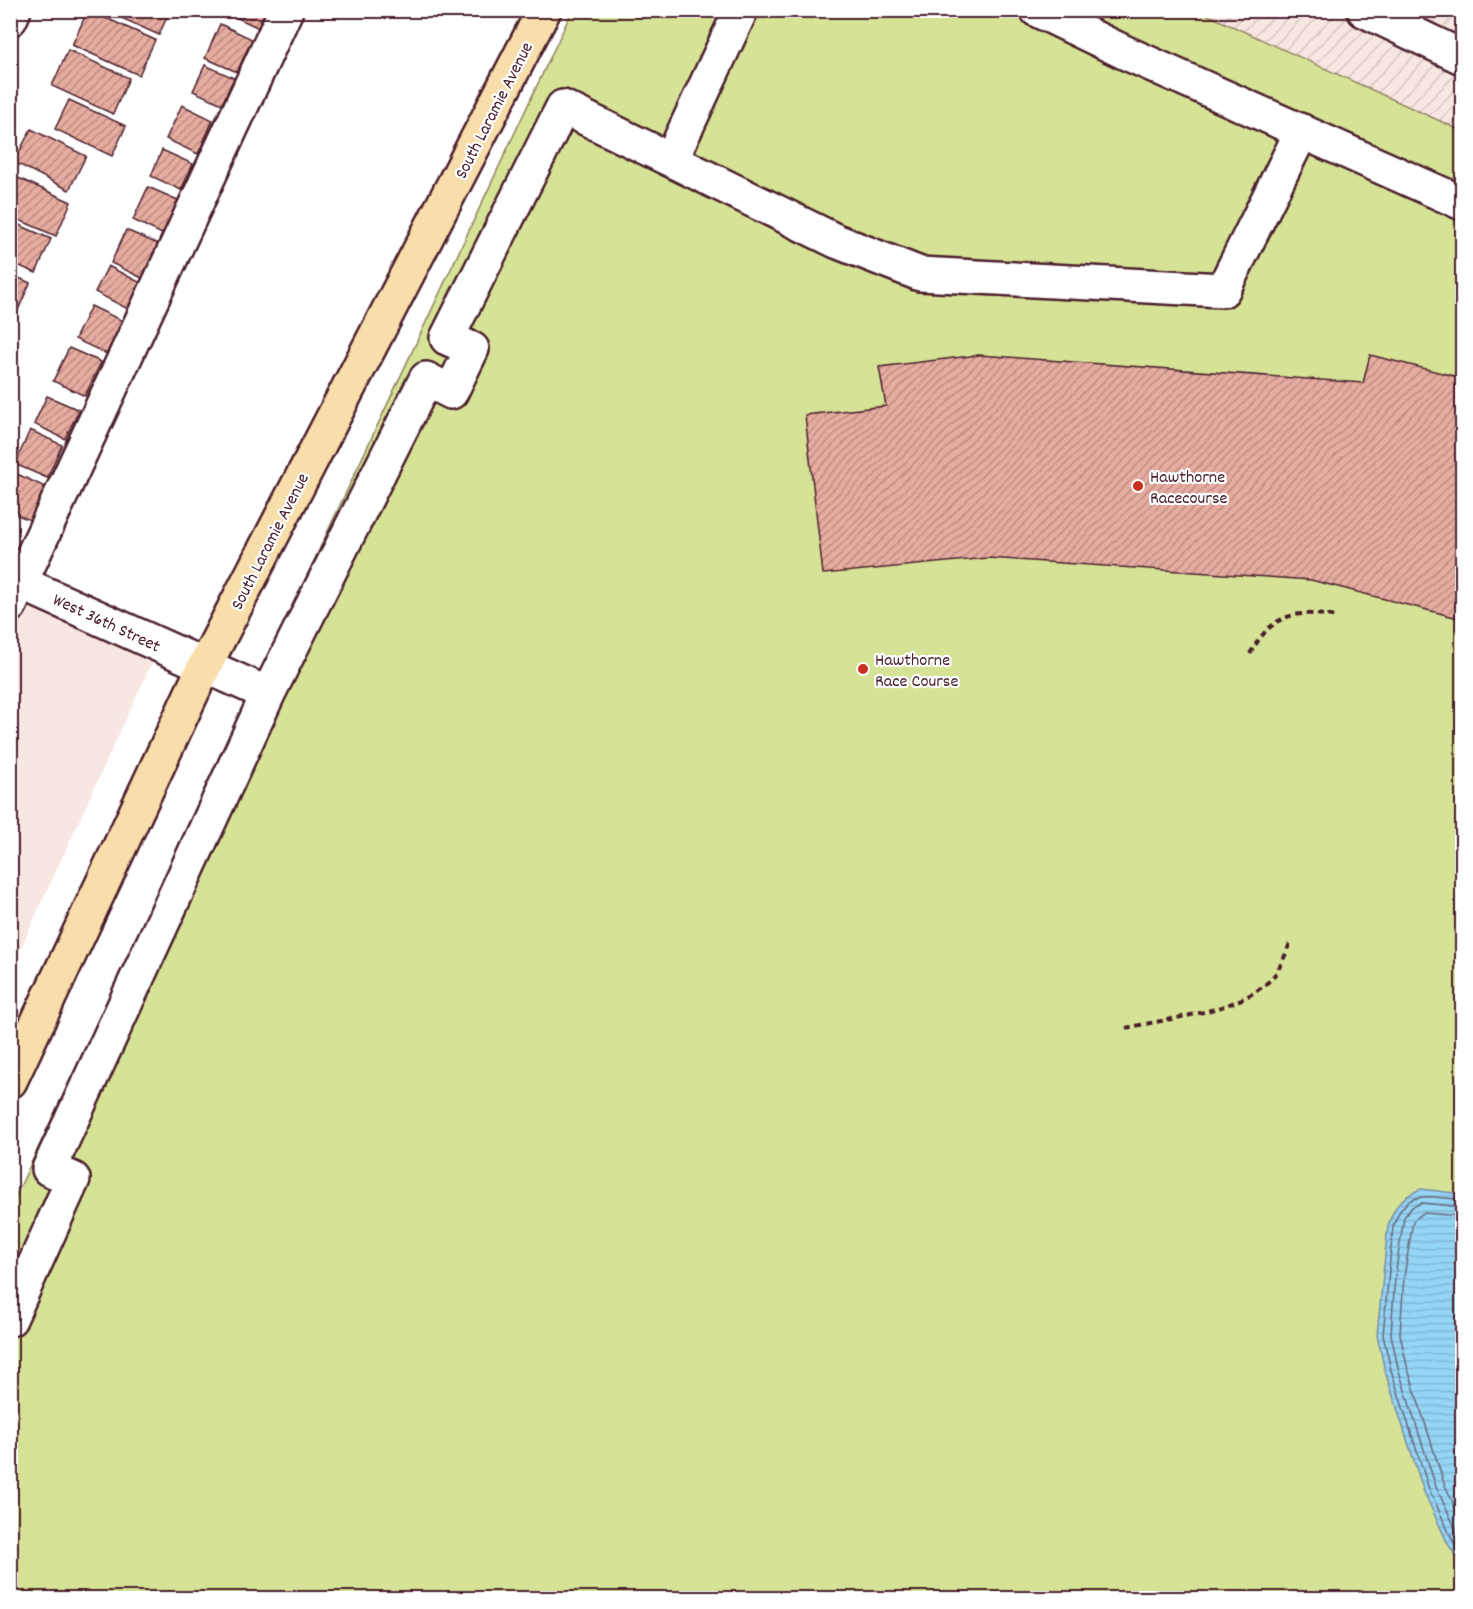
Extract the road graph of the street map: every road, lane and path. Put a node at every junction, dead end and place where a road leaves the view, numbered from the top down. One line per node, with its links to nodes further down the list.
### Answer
1 (14, 10): 7 (street)
2 (286, 10): 12 (street)
3 (544, 10): 15 (main road, South Laramie Avenue)
4 (741, 10): 10 (street)
5 (1037, 10): 9 (street)
6 (1364, 10): 8 (street)
7 (10, 19)
8 (1462, 57)
9 (1302, 131): 10 (street); 11 (street)
10 (671, 160): 16 (street)
11 (1462, 203)
12 (14, 588): 15 (street, West 36th Street)
13 (1336, 617): 14 (path)
14 (1250, 654)
15 (204, 667): 16 (street, West 36th Street); 19 (main road, South Laramie Avenue)
16 (268, 694): 20 (street)
17 (1290, 943): 18 (path)
18 (1126, 1028)
19 (10, 1081)
20 (10, 1319)

